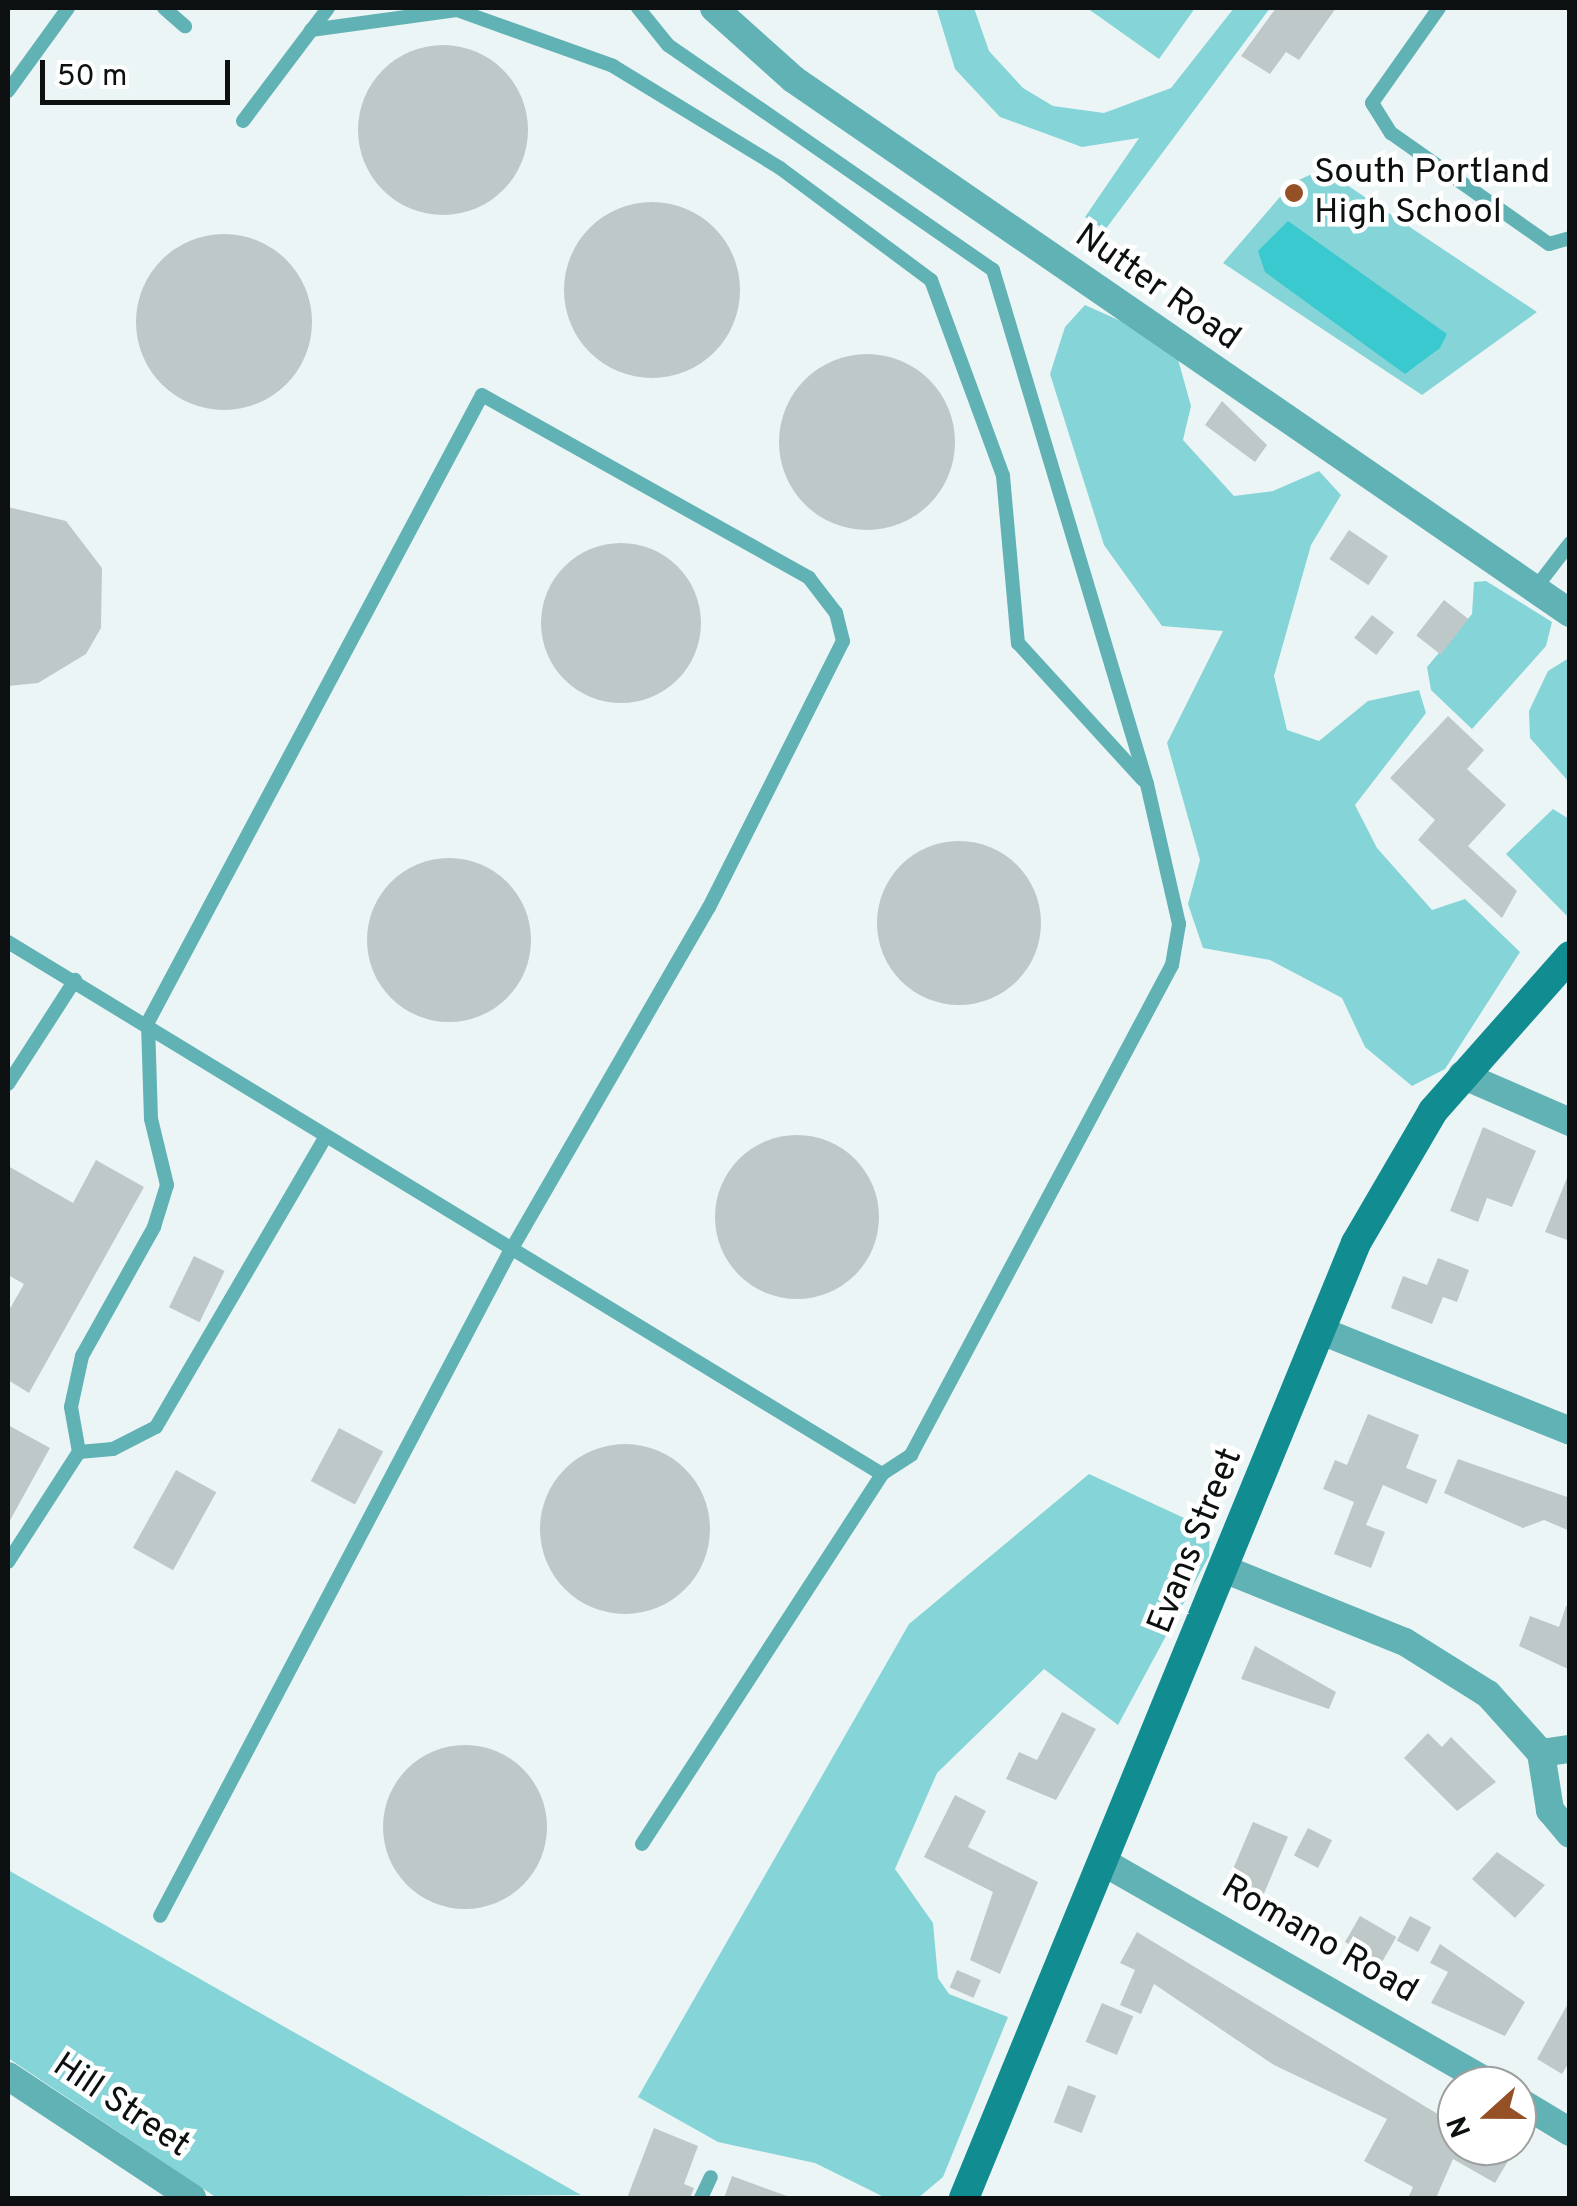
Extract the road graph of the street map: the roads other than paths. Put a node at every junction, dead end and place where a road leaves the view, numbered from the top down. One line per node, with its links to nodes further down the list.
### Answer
1 (68, 8): 9 (lane)
2 (164, 8): 7 (lane)
3 (328, 8): 8 (lane)
4 (638, 8): 15 (lane)
5 (714, 8): 13 (street, Nutter Road)
6 (1440, 8): 11 (lane)
7 (185, 26)
8 (311, 30): 10 (lane); 15 (lane)
9 (8, 91)
10 (244, 120)
11 (1570, 238)
12 (1570, 543): 13 (lane)
13 (1534, 590): 14 (street, Nutter Road)
14 (1570, 613)
15 (1147, 784): 28 (lane)
16 (8, 942): 18 (lane)
17 (1570, 956): 20 (street, Evans Street)
18 (75, 980): 19 (lane); 21 (lane)
19 (148, 1022): 23 (lane); 24 (lane); 27 (lane)
20 (1462, 1074): 22 (street); 25 (street, Evans Street)
21 (8, 1084)
22 (1570, 1122)
23 (325, 1138): 24 (lane); 27 (lane)
24 (509, 1252): 28 (lane); 36 (lane)
25 (1324, 1332): 26 (street); 30 (street, Evans Street)
26 (1570, 1431)
27 (79, 1452): 29 (lane)
28 (882, 1474): 34 (lane)
29 (8, 1562)
30 (1224, 1569): 32 (street); 35 (street, Evans Street)
31 (1570, 1749): 32 (street)
32 (1541, 1753): 33 (street)
33 (1570, 1834)
34 (642, 1844)
35 (1104, 1863): 37 (street, Romano Road); 44 (street, Evans Street)
36 (160, 1916)
37 (1460, 2066)
38 (8, 2076): 42 (street, Hill Street)
39 (1537, 2112): 40 (street)
40 (1570, 2132)
41 (710, 2177): 43 (lane)
42 (192, 2198)
43 (701, 2198)
44 (964, 2198)

